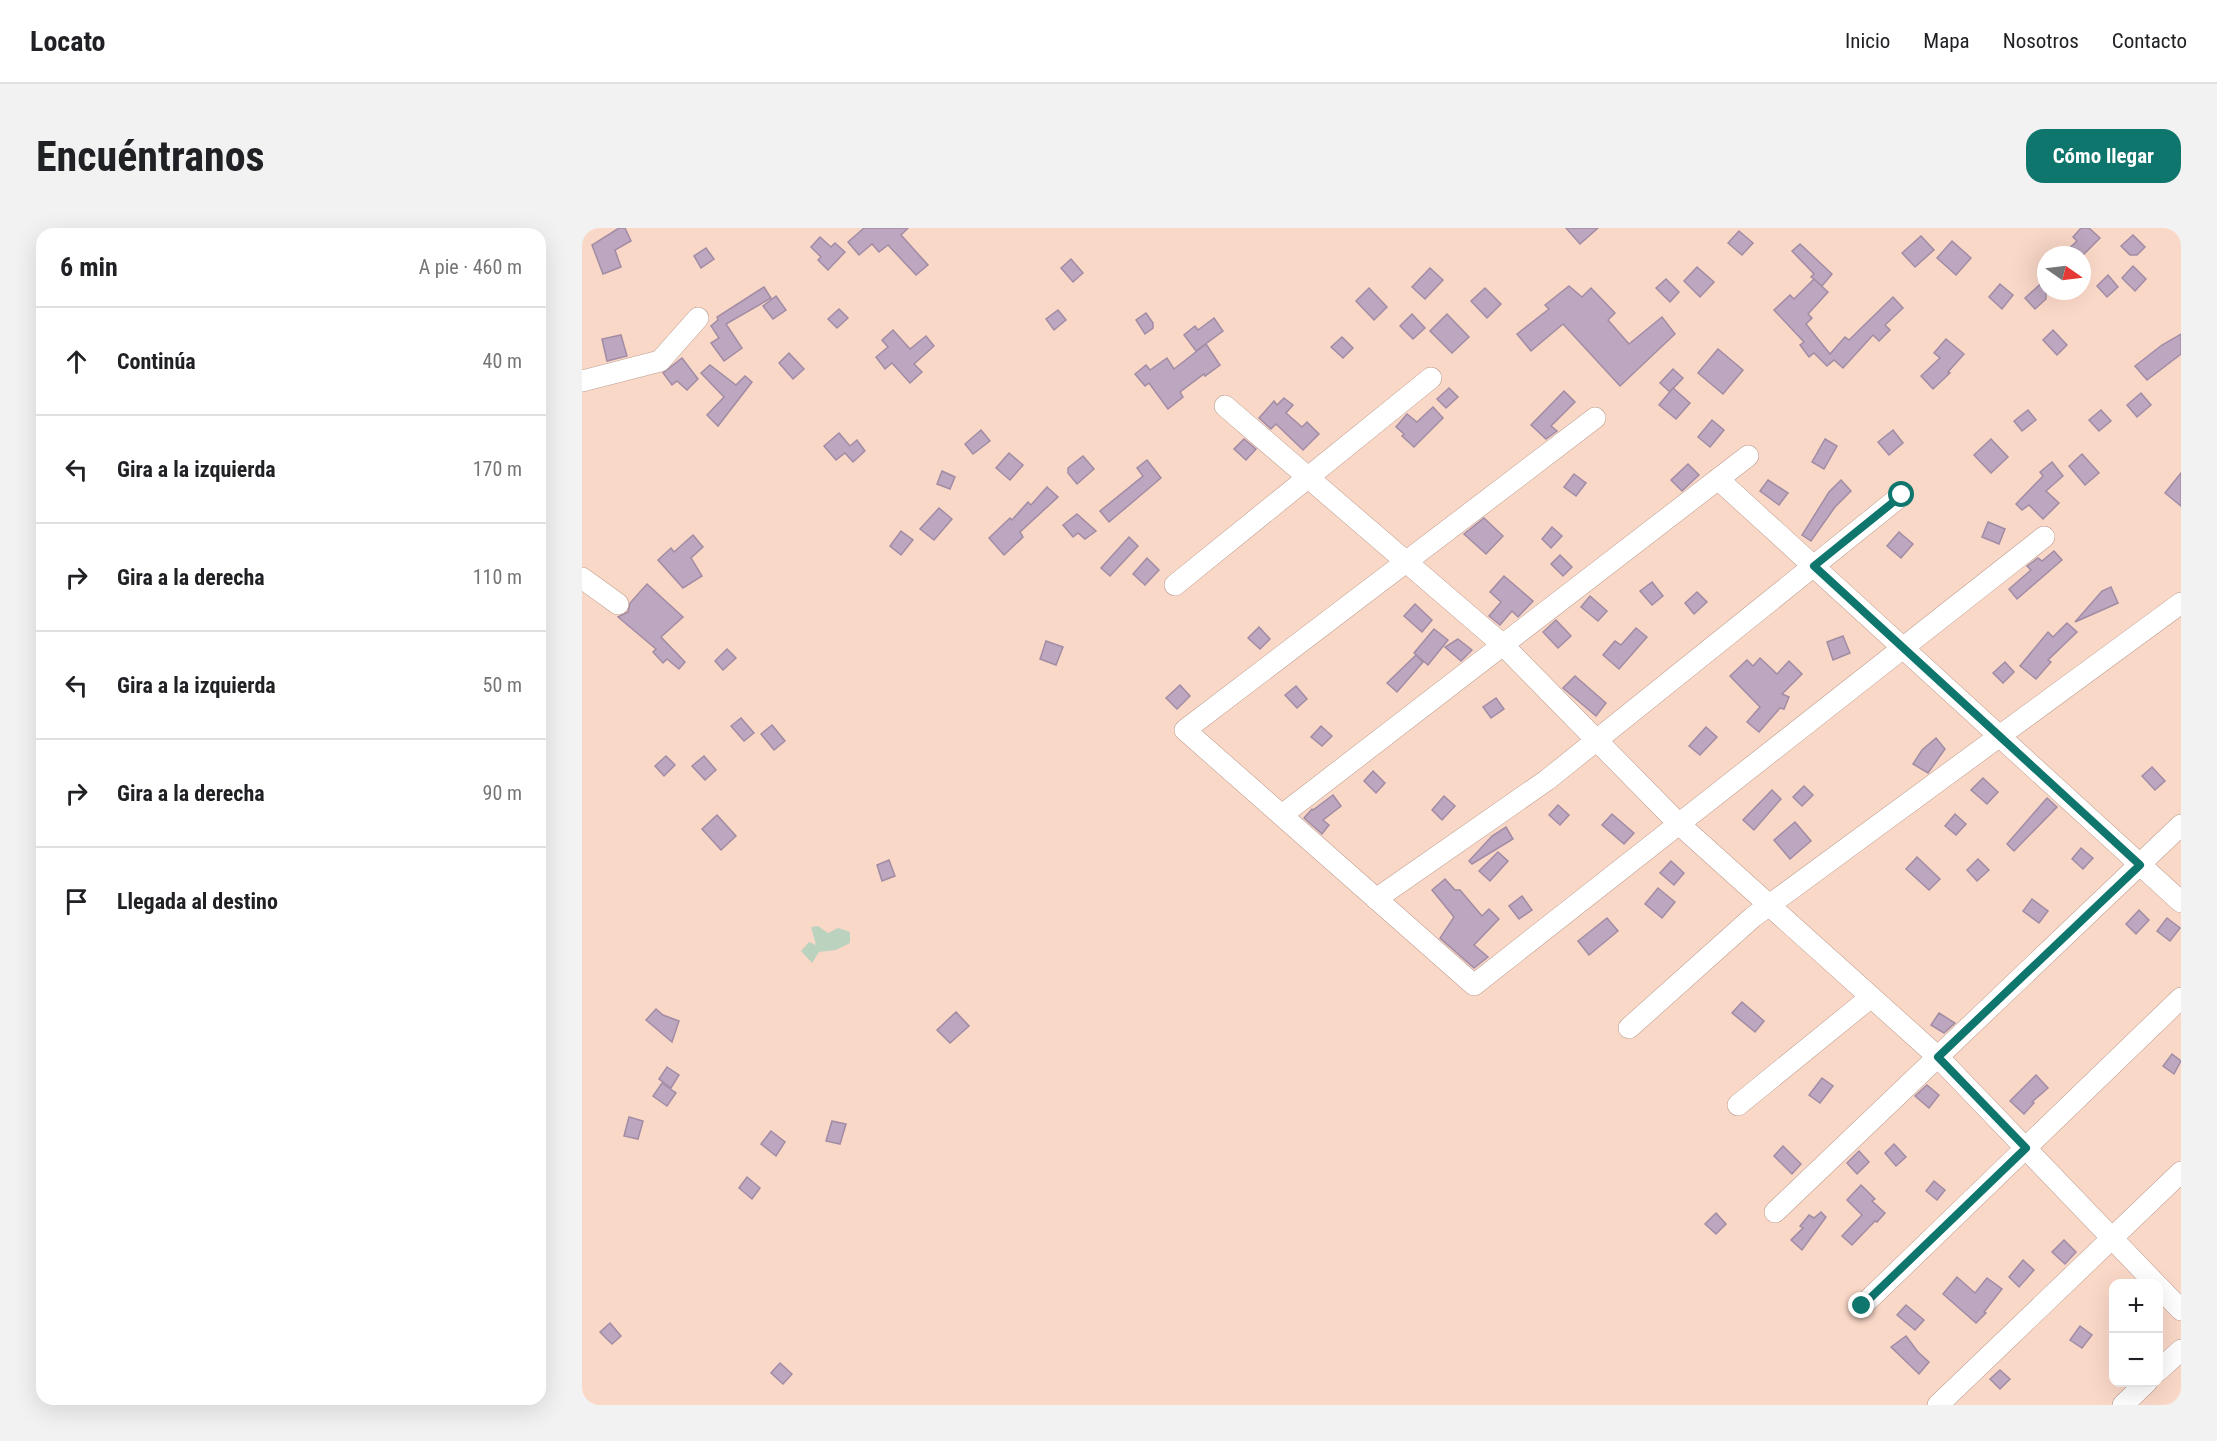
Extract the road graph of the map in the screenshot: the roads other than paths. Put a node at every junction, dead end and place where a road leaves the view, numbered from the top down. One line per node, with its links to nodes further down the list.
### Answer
1 (698, 318): 3 (street)
2 (1431, 378): 7 (street)
3 (582, 381)
4 (1225, 406): 7 (street)
5 (1595, 418): 11 (street)
6 (1748, 456): 8 (street)
7 (1308, 477): 11 (street); 14 (street)
8 (1718, 479): 12 (street); 17 (street)
9 (1902, 495): 12 (street)
10 (2044, 537): 18 (street)
11 (1406, 562): 17 (street); 21 (street)
12 (1814, 566): 18 (street); 20 (street)
13 (582, 578): 16 (street)
14 (1175, 585)
15 (2181, 603): 19 (street)
16 (618, 604)
17 (1503, 645): 20 (street); 21 (street)
18 (1903, 648): 19 (street); 22 (street)
19 (1999, 736): 24 (street); 27 (street)
20 (1596, 740): 22 (street); 25 (street)
21 (1282, 815): 25 (street)
22 (1679, 824): 25 (street); 27 (street)
23 (2181, 825): 24 (street)
24 (2140, 865): 26 (street); 31 (street)
25 (1376, 899)
26 (2181, 903)
27 (1770, 906): 28 (street); 30 (street)
28 (1871, 997): 31 (street); 32 (street)
29 (2181, 998): 33 (street)
30 (1629, 1028)
31 (1938, 1057): 33 (street); 35 (street)
32 (1738, 1105)
33 (2026, 1148): 36 (street); 39 (street)
34 (2181, 1172): 36 (street)
35 (1775, 1212)
36 (2112, 1238): 37 (street); 44 (street)
37 (2151, 1279)
38 (2163, 1291): 40 (street)
39 (1862, 1306)
40 (2181, 1310)
41 (2181, 1350): 42 (street)
42 (2163, 1366)
43 (2143, 1387): 45 (street)
44 (1938, 1405)
45 (2123, 1405)

